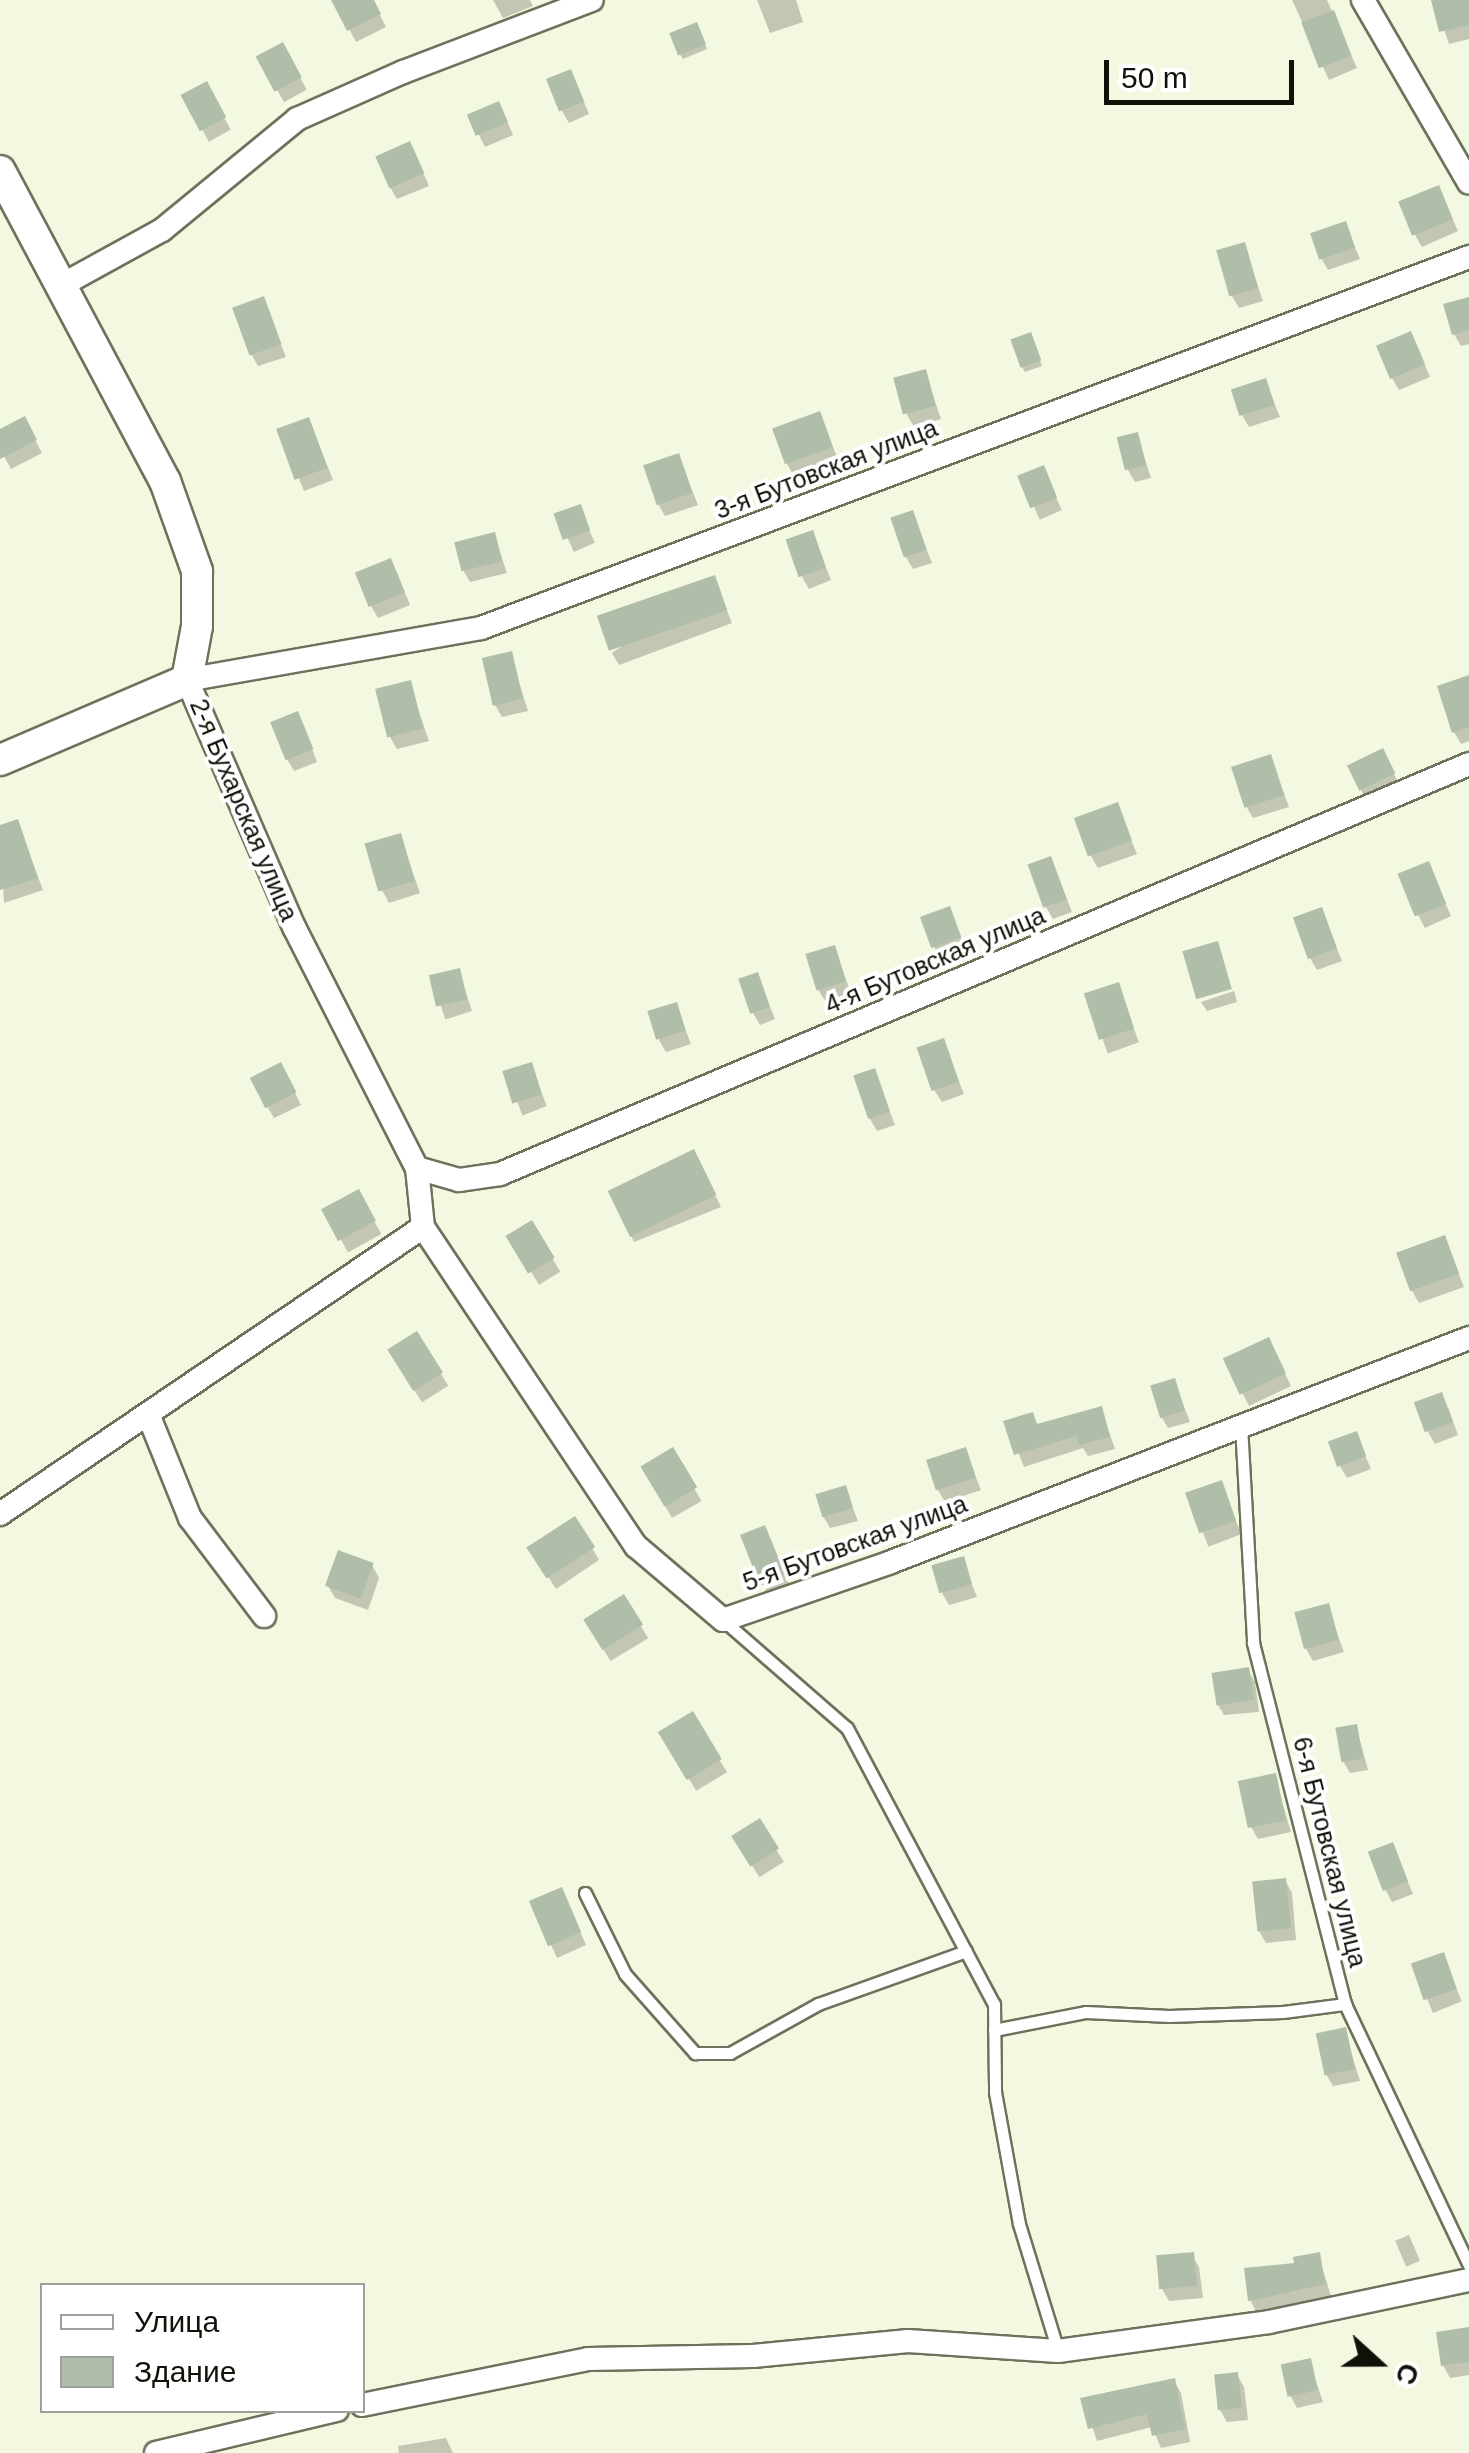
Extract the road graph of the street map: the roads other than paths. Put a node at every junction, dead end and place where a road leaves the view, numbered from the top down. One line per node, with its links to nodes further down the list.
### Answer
1 (592, 0): 6 (street)
2 (1362, 0): 4 (street)
3 (0, 171): 6 (street, 2-я Бухарская улица)
4 (1469, 184)
5 (1469, 257): 7 (street, 3-я Бутовская улица)
6 (60, 286): 7 (street, 2-я Бухарская улица)
7 (187, 680): 8 (street); 10 (street, 2-я Бухарская улица)
8 (0, 760)
9 (1469, 764): 10 (street, 4-я Бутовская улица)
10 (417, 1168): 11 (street, 5-я Бутовская улица)
11 (423, 1227): 13 (street); 17 (street, 5-я Бутовская улица)
12 (1469, 1338): 14 (street, 5-я Бутовская улица)
13 (148, 1414): 15 (street); 16 (street)
14 (1241, 1425): 17 (street, 5-я Бутовская улица); 20 (lane, 6-я Бутовская улица)
15 (0, 1514)
16 (264, 1616)
17 (723, 1620): 19 (lane)
18 (585, 1893): 19 (lane)
19 (966, 1951): 21 (lane)
20 (1345, 2004): 21 (lane); 23 (lane, 6-я Бутовская улица)
21 (994, 2030): 26 (lane)
22 (1469, 2222): 23 (lane)
23 (1454, 2230): 24 (lane, 6-я Бутовская улица)
24 (1469, 2265)
25 (1469, 2280): 26 (street)
26 (1058, 2350): 27 (street)
27 (365, 2404)
28 (323, 2413): 29 (street)
29 (156, 2453)

